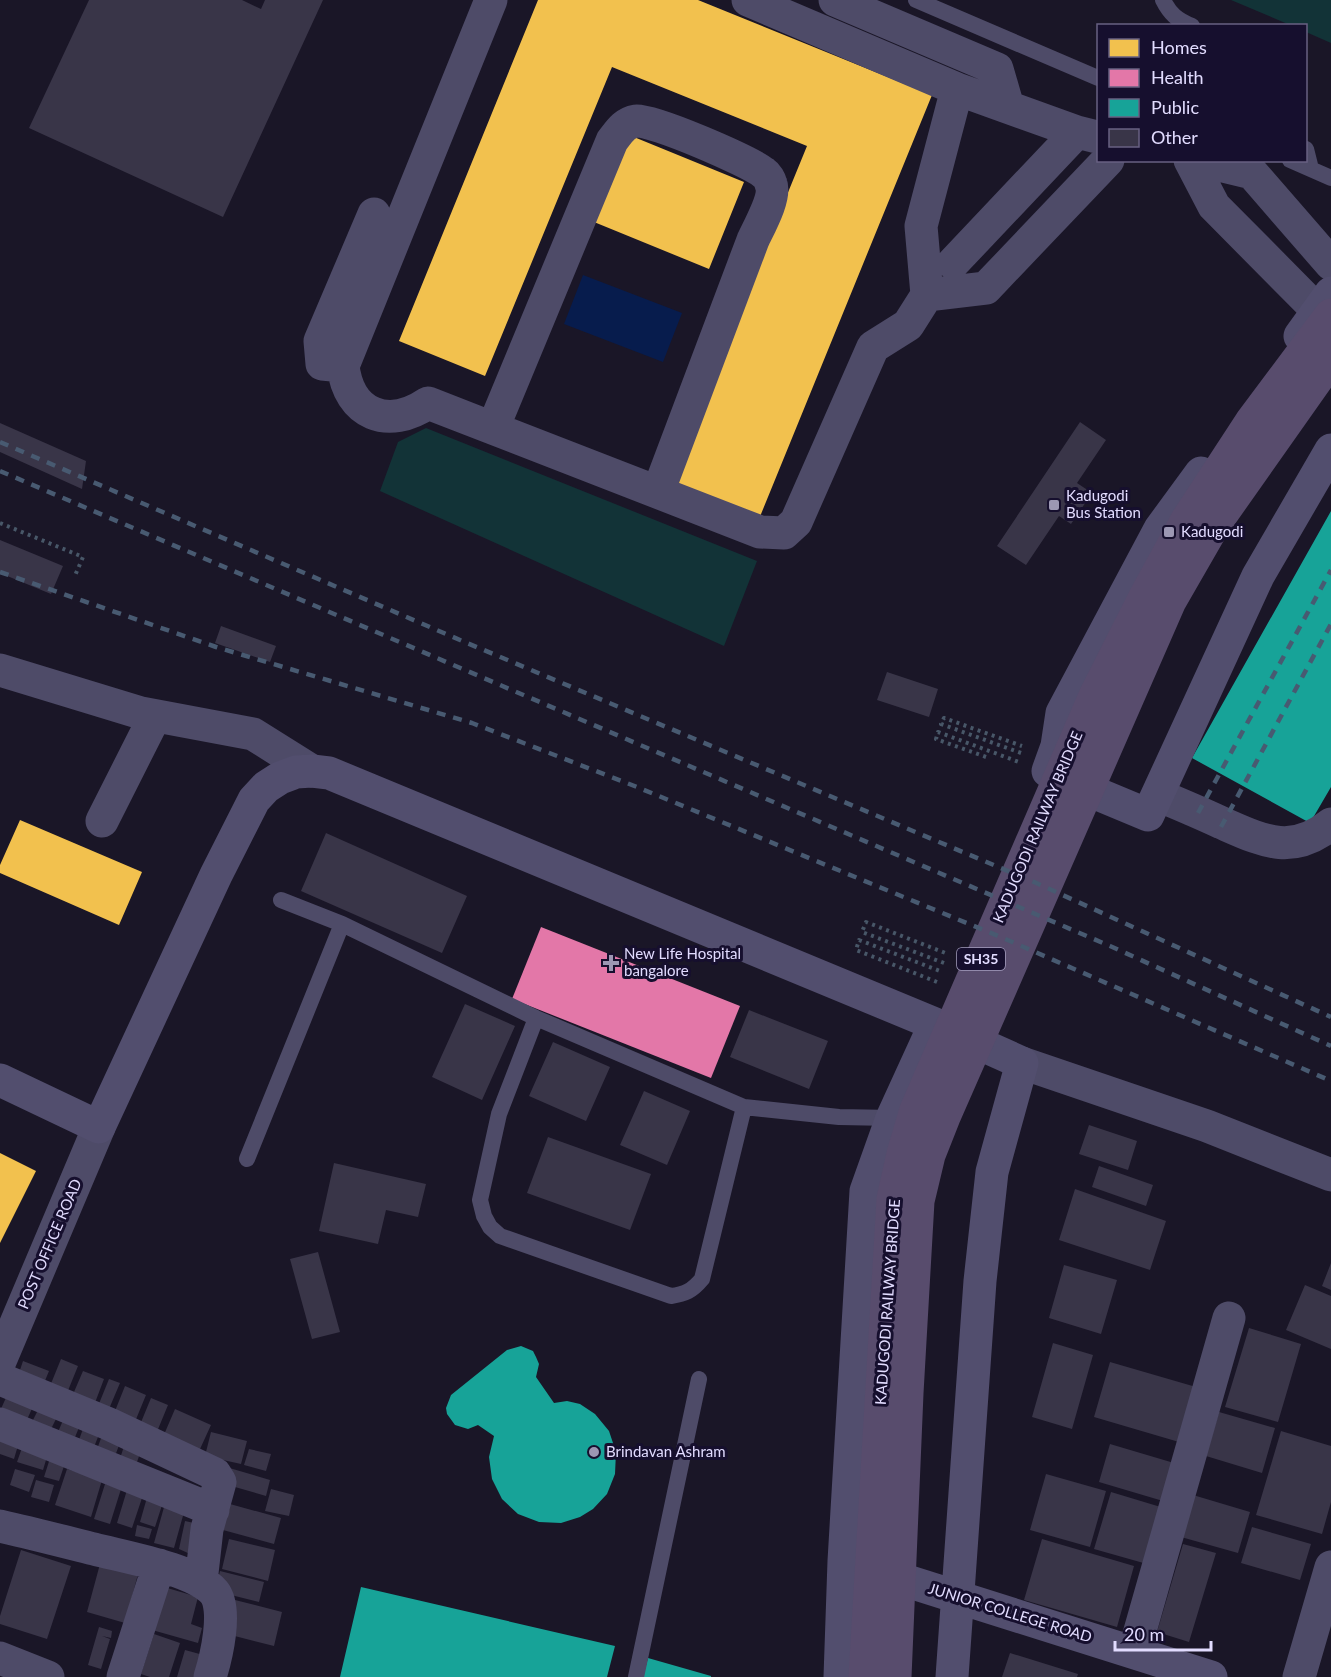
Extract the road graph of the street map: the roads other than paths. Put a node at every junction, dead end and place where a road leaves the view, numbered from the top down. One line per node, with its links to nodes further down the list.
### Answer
1 (491, 0): 24 (street)
2 (748, 0): 8 (street)
3 (835, 0): 9 (street)
4 (916, 0): 7 (lane)
5 (1163, 0): 6 (lane)
6 (1187, 24)
7 (1097, 78)
8 (957, 89): 9 (street); 21 (street)
9 (1008, 107): 10 (street)
10 (1088, 135): 19 (street)
11 (1307, 156): 16 (lane)
12 (1106, 162): 21 (street)
13 (1191, 162): 22 (street)
14 (1206, 162): 20 (street)
15 (1294, 162): 16 (lane)
16 (1311, 170): 17 (lane)
17 (1331, 178)
18 (374, 214): 24 (street)
19 (953, 263)
20 (1331, 264)
21 (927, 295): 27 (street)
22 (1327, 306): 31 (street); 64 (main road, KADUGODI RAILWAY BRIDGE / SH35)
23 (1331, 359): 65 (main road, SH35)
24 (343, 366): 25 (street)
25 (493, 428): 27 (street); 27 (street)
26 (1331, 450): 31 (street)
27 (658, 492)
28 (0, 670): 29 (street)
29 (155, 716): 30 (street); 32 (street)
30 (312, 771): 37 (street); 42 (street)
31 (1158, 795): 33 (street)
32 (102, 821)
33 (1331, 824)
34 (281, 900): 35 (lane)
35 (342, 924): 36 (lane); 43 (lane)
36 (536, 1018): 40 (lane); 40 (lane)
37 (935, 1024): 38 (street); 41 (street)
38 (1022, 1063): 44 (street); 56 (street)
39 (0, 1080): 42 (street)
40 (744, 1107): 41 (lane)
41 (892, 1118): 52 (street)
42 (99, 1127): 46 (street, POST OFFICE ROAD)
43 (247, 1159)
44 (1331, 1175)
45 (1229, 1318): 57 (street)
46 (0, 1361)
47 (0, 1379): 50 (street)
48 (699, 1379): 62 (lane)
49 (0, 1424): 50 (street)
50 (213, 1510): 55 (street)
51 (0, 1526): 53 (street)
52 (844, 1562): 56 (street, JUNIOR COLLEGE ROAD); 63 (street)
53 (159, 1565): 55 (street); 60 (street)
54 (1331, 1567): 68 (street)
55 (201, 1582): 61 (street)
56 (959, 1598): 57 (street, JUNIOR COLLEGE ROAD); 66 (street)
57 (1134, 1652): 67 (street, JUNIOR COLLEGE ROAD)
58 (0, 1658): 59 (street)
59 (48, 1677)
60 (123, 1677)
61 (210, 1677)
62 (636, 1677)
63 (840, 1677)
64 (865, 1677)
65 (895, 1677)
66 (952, 1677)
67 (1211, 1677)
68 (1299, 1677)

